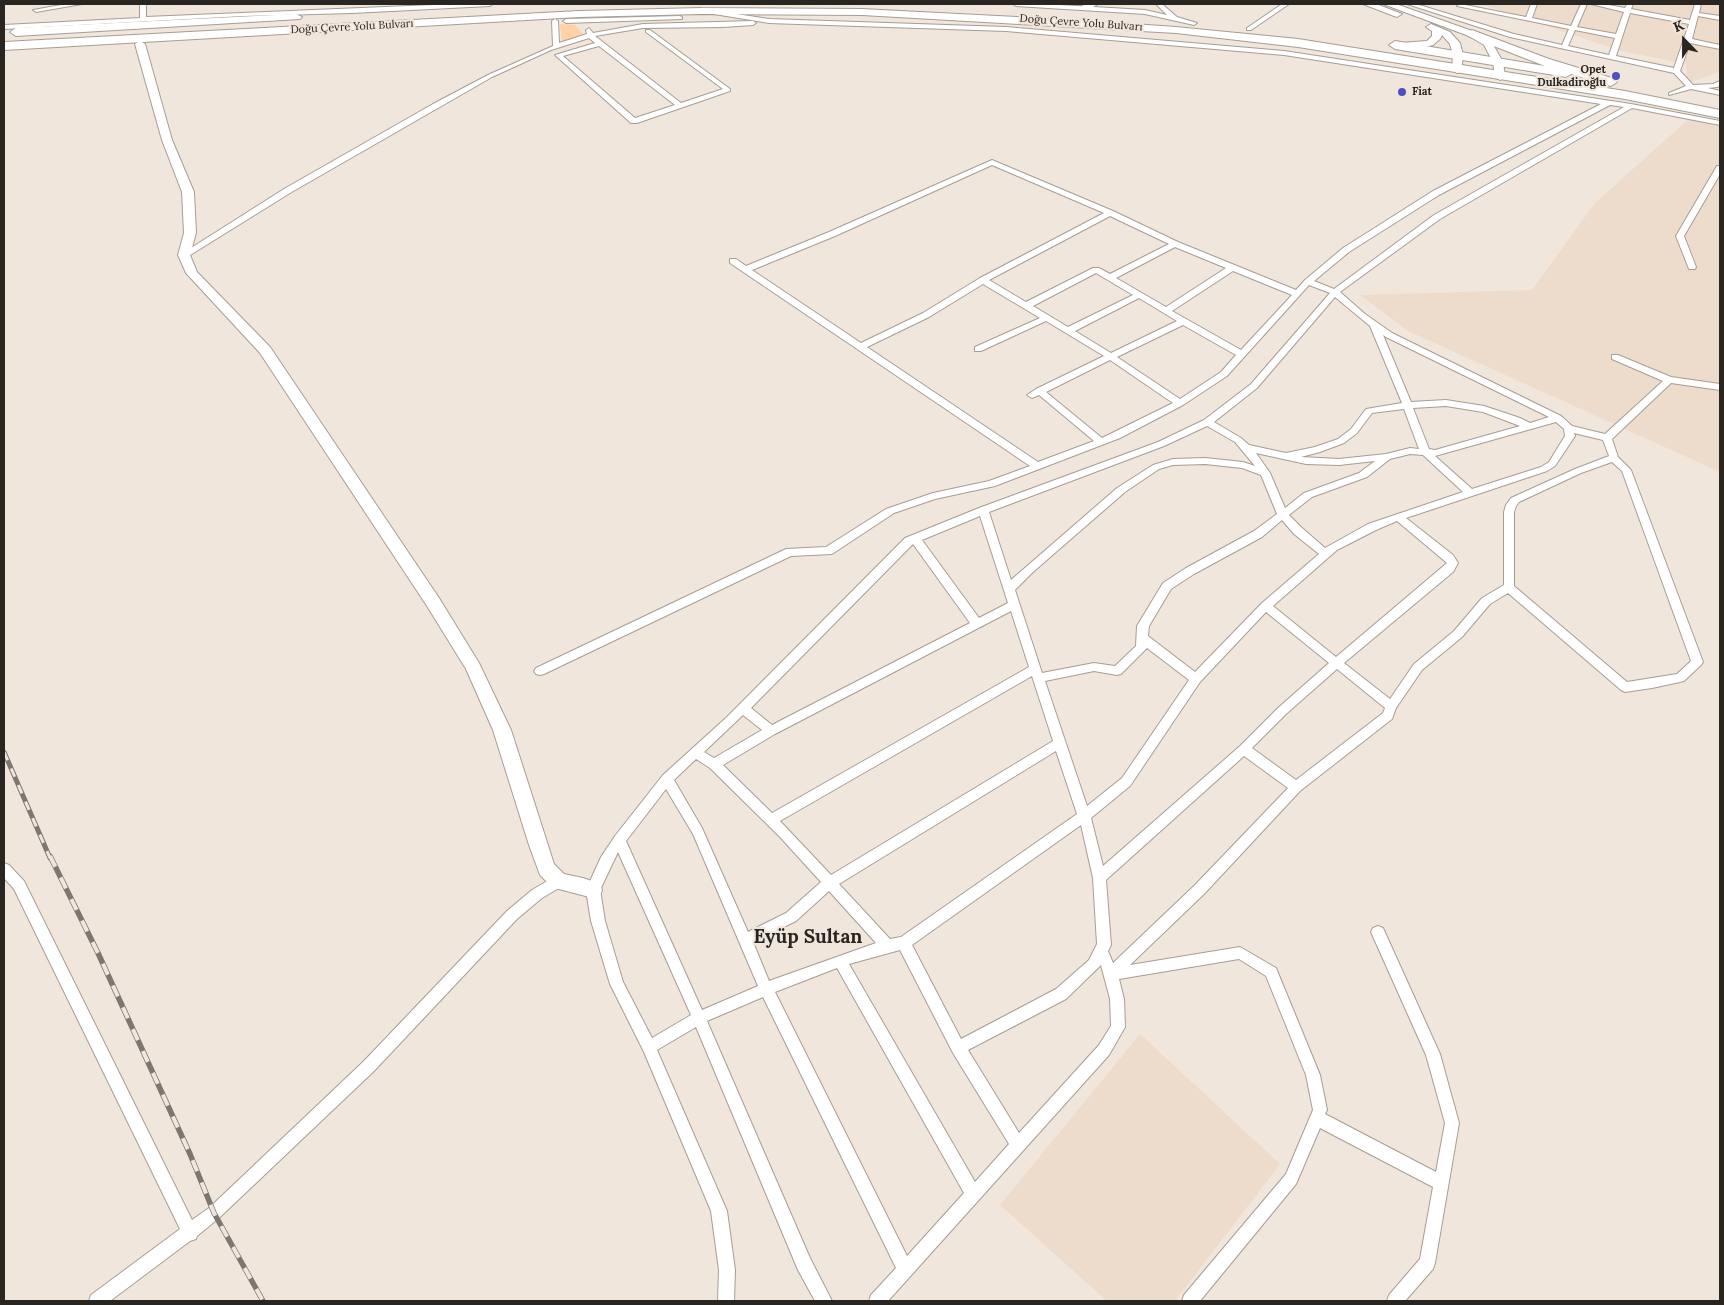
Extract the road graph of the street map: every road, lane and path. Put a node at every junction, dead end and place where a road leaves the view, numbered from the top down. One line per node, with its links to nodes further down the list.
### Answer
1 (79, 4): 19 (street)
2 (143, 4): 32 (street)
3 (243, 4): 22 (street)
4 (490, 4): 21 (street)
5 (638, 4): 27 (highway, Doğu Çevre Yolu Bulvarı)
6 (858, 4): 34 (highway, Doğu Çevre Yolu Bulvarı)
7 (1016, 4): 18 (street)
8 (1159, 4): 30 (street)
9 (1286, 4): 40 (street)
10 (1368, 4): 38 (main road)
11 (1388, 4): 43 (main road)
12 (1410, 4): 28 (street)
13 (1534, 4): 31 (street)
14 (1584, 4): 39 (street)
15 (1594, 4): 20 (street)
16 (1698, 4): 23 (street)
17 (1460, 5): 28 (street); 31 (street)
18 (1089, 6): 30 (street)
19 (38, 7): 36 (street)
20 (1629, 7): 35 (street); 45 (street)
21 (352, 11): 22 (street); 26 (street)
22 (243, 14): 32 (street)
23 (1696, 14): 29 (street); 35 (street)
24 (767, 16): 25 (street); 25 (highway, Doğu Çevre Yolu Bulvarı); 44 (street); 62 (highway, Doğu Çevre Yolu Bulvarı)
25 (586, 17): 33 (highway); 44 (street); 52 (highway, Doğu Çevre Yolu Bulvarı)
26 (255, 18): 27 (highway); 41 (highway)
27 (331, 18): 46 (highway, Doğu Çevre Yolu Bulvarı)
28 (1450, 18): 55 (street)
29 (1720, 18)
30 (1174, 19): 34 (street)
31 (1528, 19): 39 (street)
32 (143, 20): 36 (street)
33 (560, 21): 49 (highway); 53 (street)
34 (1194, 23): 40 (highway, Doğu Çevre Yolu Bulvarı)
35 (1694, 23): 47 (street)
36 (29, 26): 37 (street)
37 (4, 27)
38 (1436, 28): 54 (main road); 58 (main road)
39 (1575, 28): 45 (street); 55 (street)
40 (1248, 29): 48 (highway, Doğu Çevre Yolu Bulvarı)
41 (4, 32)
42 (648, 32): 71 (street)
43 (1472, 34): 60 (main road); 64 (highway)
44 (590, 35): 50 (street); 53 (street)
45 (1620, 37): 59 (street)
46 (4, 38)
47 (1688, 40): 56 (street); 61 (street)
48 (1360, 41)
49 (140, 44): 57 (highway); 78 (main road)
50 (600, 44): 71 (street); 71 (street)
51 (1385, 44): 54 (highway)
52 (4, 46)
53 (556, 46): 78 (street)
54 (1400, 46): 58 (highway)
55 (1565, 46): 59 (street)
56 (1720, 47)
57 (4, 53)
58 (1458, 55): 60 (highway); 62 (main road)
59 (1612, 56): 61 (street)
60 (1498, 62): 63 (main road); 64 (highway)
61 (1676, 72): 66 (street)
62 (1456, 75): 63 (highway, Doğu Çevre Yolu Bulvarı)
63 (1500, 82): 69 (street); 73 (highway, Doğu Çevre Yolu Bulvarı)
64 (1611, 82): 68 (highway)
65 (1720, 83): 66 (street)
66 (1691, 86): 67 (street); 68 (street)
67 (1720, 93)
68 (1671, 94): 70 (highway)
69 (1608, 103): 72 (street); 85 (street)
70 (1720, 104)
71 (680, 106)
72 (1632, 106): 74 (street); 86 (street)
73 (1720, 114)
74 (1720, 123)
75 (1720, 168): 80 (street)
76 (1110, 213): 77 (street); 82 (street); 84 (street)
77 (1175, 244): 81 (street); 83 (street)
78 (184, 255): 147 (main road)
79 (733, 261): 82 (street)
80 (1692, 267)
81 (1232, 268): 88 (street); 90 (street)
82 (746, 270): 95 (street)
83 (1109, 278): 87 (street); 89 (street)
84 (983, 280): 89 (street); 95 (street)
85 (1308, 282): 86 (street); 88 (street)
86 (1334, 292): 93 (street); 105 (street)
87 (1139, 294): 90 (street); 94 (street)
88 (1296, 294): 97 (street)
89 (1026, 306): 91 (street)
90 (1167, 310): 92 (street)
91 (1046, 318): 94 (street); 96 (street)
92 (1184, 321): 97 (street); 98 (street)
93 (1372, 324): 103 (street); 104 (street)
94 (1068, 331): 98 (street)
95 (860, 347): 115 (street)
96 (978, 349)
97 (1242, 355): 102 (street)
98 (1110, 356): 102 (street); 109 (street)
99 (1615, 357): 100 (street)
100 (1669, 380): 101 (street); 108 (street)
101 (1720, 387)
102 (1180, 403): 109 (street)
103 (1408, 406): 106 (street); 111 (street); 112 (street)
104 (1558, 418): 106 (street); 107 (street)
105 (1207, 422): 110 (street); 118 (street)
106 (1528, 426): 111 (street)
107 (1569, 428): 108 (street); 117 (street)
108 (1607, 438): 114 (street)
109 (1101, 442): 115 (street)
110 (1246, 448): 112 (street); 116 (street)
111 (1426, 453): 113 (street); 117 (street)
112 (1284, 457): 113 (street)
113 (1387, 457): 119 (street)
114 (1614, 458): 123 (street); 123 (street)
115 (1037, 466): 130 (street)
116 (1265, 473): 119 (street); 124 (street)
117 (1470, 493): 120 (street)
118 (983, 510): 121 (street); 124 (street)
119 (1283, 515): 122 (street); 128 (street)
120 (1398, 517): 122 (street); 129 (street)
121 (915, 538): 127 (street); 134 (street)
122 (1324, 553): 126 (street)
123 (1509, 587): 133 (street)
124 (1009, 589): 125 (street)
125 (1014, 605): 127 (street); 131 (street)
126 (1266, 606): 129 (street); 132 (street)
127 (978, 624): 135 (street)
128 (1142, 638): 131 (street); 132 (street)
129 (1335, 664): 133 (street); 137 (street)
130 (540, 671)
131 (1036, 674): 136 (street); 143 (street)
132 (1196, 679): 142 (street)
133 (1391, 707): 141 (street)
134 (743, 708): 135 (street); 138 (street)
135 (771, 731): 139 (street)
136 (1059, 743): 142 (street); 148 (street)
137 (1244, 749): 141 (street); 146 (street)
138 (696, 753): 139 (street); 140 (street)
139 (714, 764): 143 (street)
140 (667, 780): 144 (street); 151 (street)
141 (1296, 787): 156 (street)
142 (1084, 816): 146 (street); 152 (street)
143 (770, 821): 148 (street)
144 (619, 840): 149 (street); 158 (street)
145 (4, 869): 165 (street)
146 (1099, 878): 154 (street)
147 (559, 881): 149 (main road); 165 (street)
148 (829, 883): 151 (street); 153 (street)
149 (593, 890): 159 (street)
150 (1378, 932): 163 (street)
151 (746, 939): 157 (street)
152 (904, 943): 153 (street); 160 (street)
153 (887, 946): 155 (street)
154 (1101, 950): 156 (street); 160 (street)
155 (840, 961): 157 (street); 164 (street)
156 (1112, 974): 161 (street); 162 (street)
157 (766, 989): 158 (street); 166 (street)
158 (699, 1018): 159 (street); 169 (street)
159 (649, 1047): 168 (street)
160 (958, 1048): 162 (street)
161 (1317, 1118): 163 (street); 171 (street)
162 (1018, 1144): 164 (street)
163 (1440, 1182): 172 (street)
164 (974, 1195): 166 (street)
165 (190, 1233): 167 (street)
166 (905, 1269): 170 (street)
167 (97, 1301)
168 (726, 1301)
169 (824, 1301)
170 (878, 1301)
171 (1190, 1301)
172 (1395, 1301)

